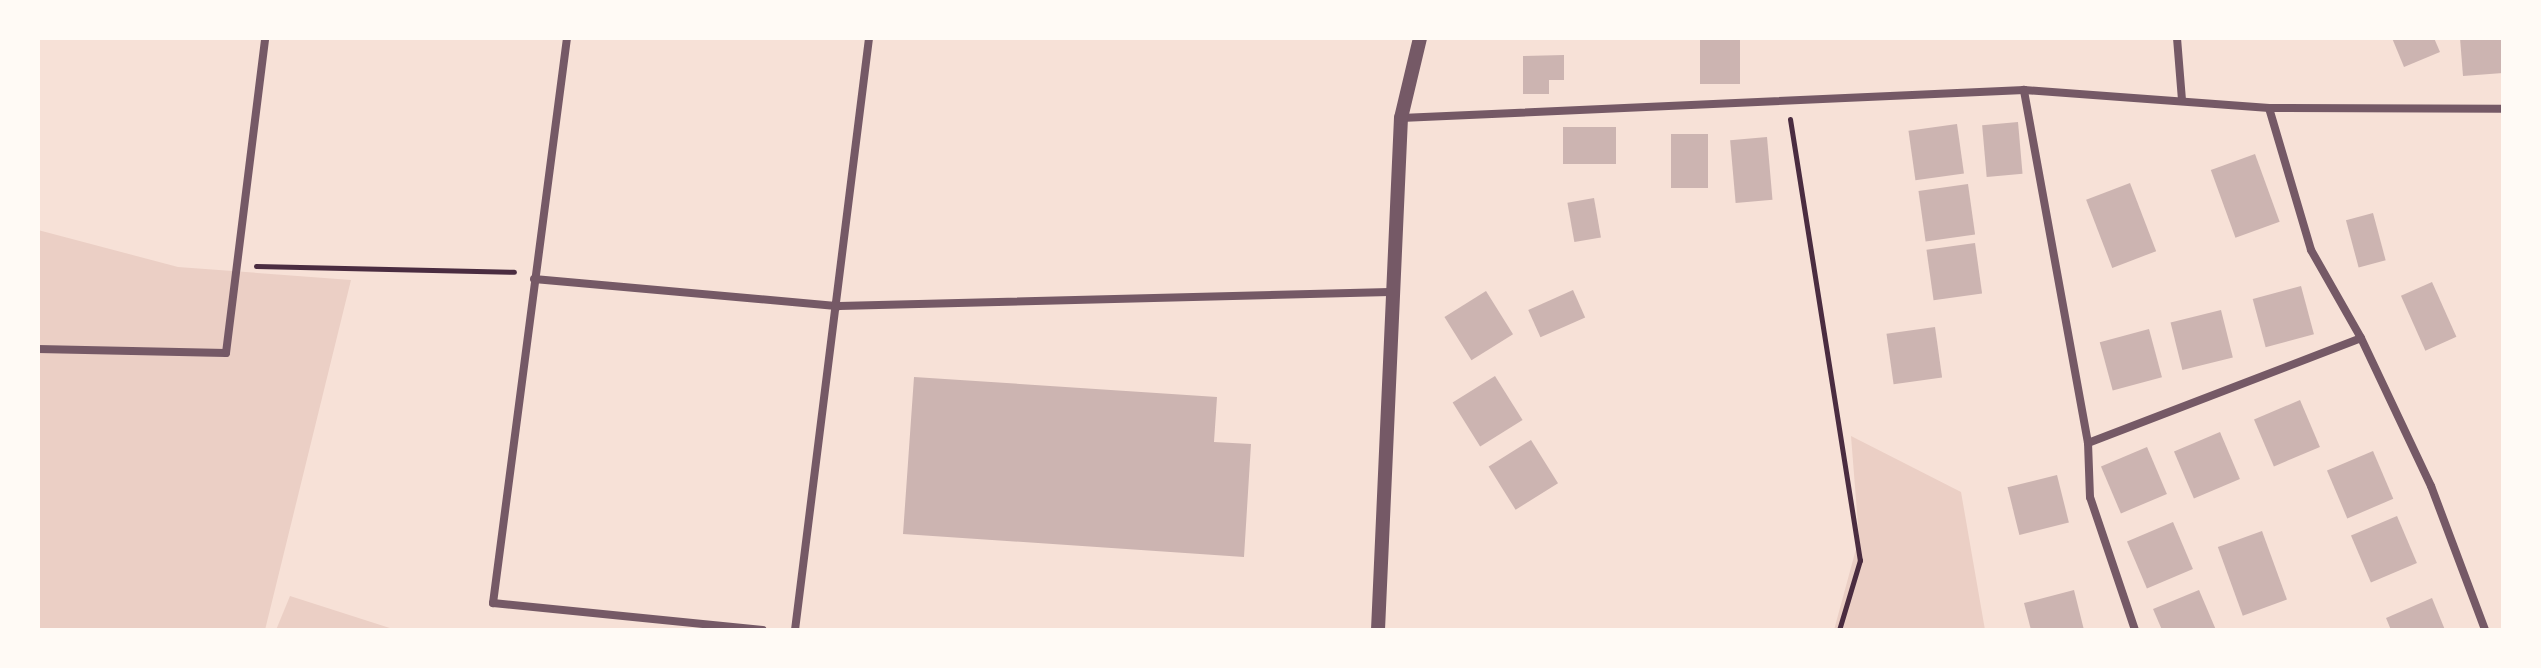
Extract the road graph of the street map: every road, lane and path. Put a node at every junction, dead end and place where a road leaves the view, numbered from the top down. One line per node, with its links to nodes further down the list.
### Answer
1 (265, 38): 12 (street)
2 (567, 38): 13 (street)
3 (869, 38): 15 (street)
4 (1420, 38): 11 (street)
5 (2177, 38): 7 (street)
6 (2024, 90): 7 (street); 8 (street); 18 (street)
7 (2182, 100): 9 (street)
8 (1788, 102): 11 (street); 22 (path)
9 (2269, 108): 10 (street); 16 (street)
10 (2503, 109)
11 (1401, 118): 14 (street)
12 (237, 266): 13 (path); 17 (street)
13 (534, 276): 15 (street); 19 (street)
14 (1390, 292): 15 (street); 21 (street)
15 (839, 306): 20 (street)
16 (2361, 338): 18 (street); 24 (street)
17 (38, 349)
18 (2088, 443): 23 (street)
19 (763, 630)
20 (795, 630)
21 (1378, 630)
22 (1839, 630)
23 (2135, 630)
24 (2485, 630)

